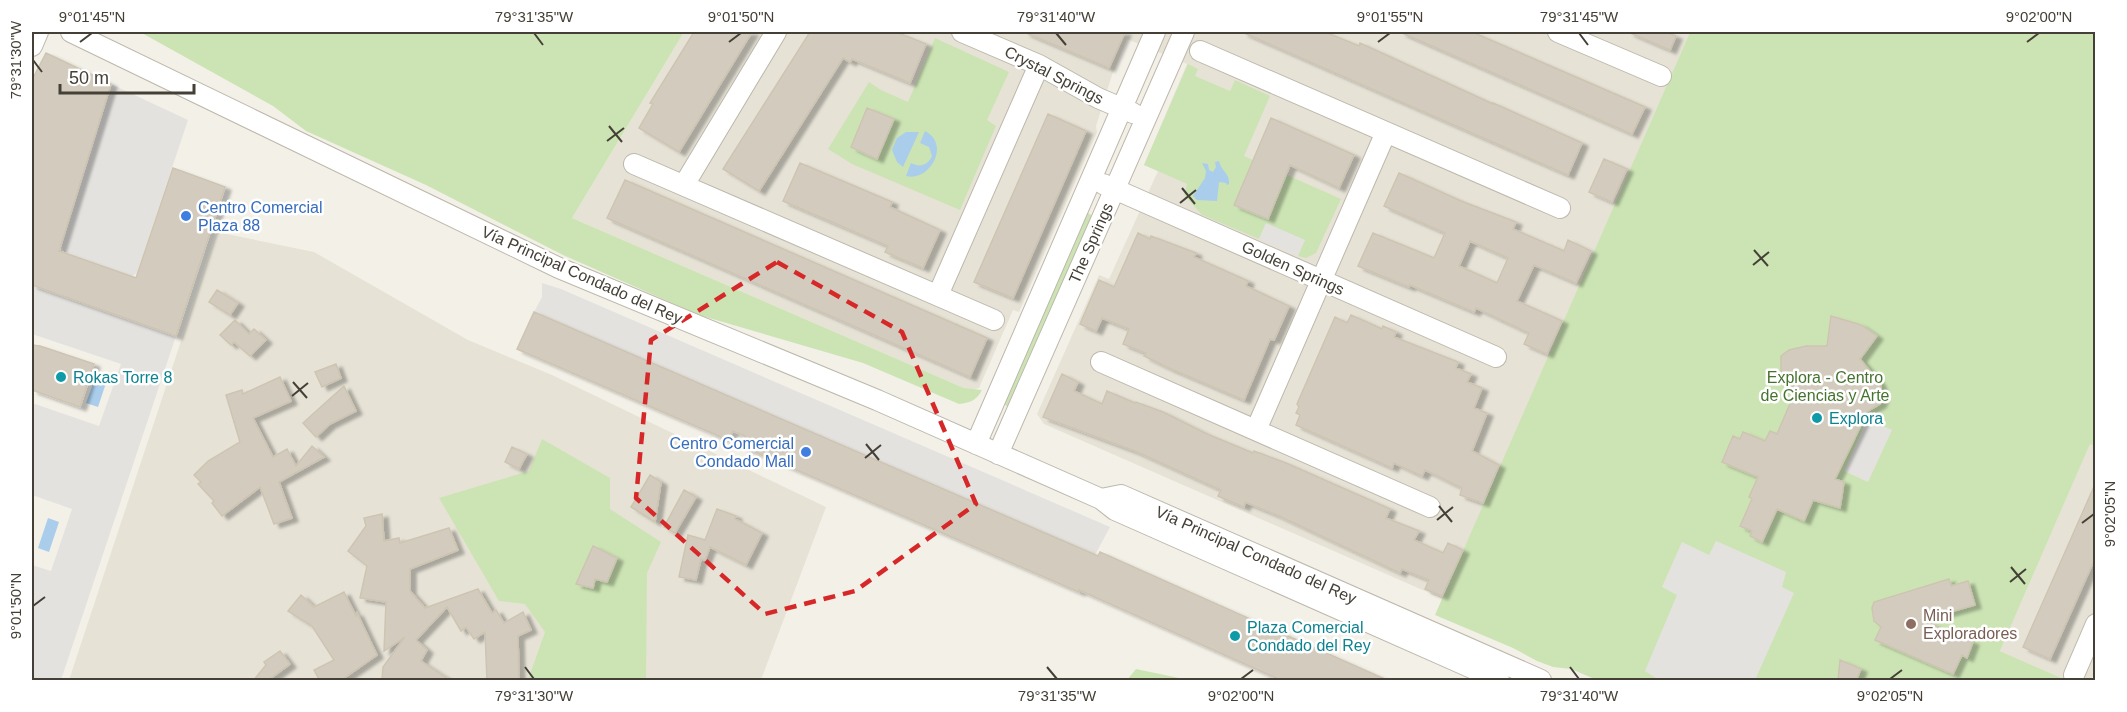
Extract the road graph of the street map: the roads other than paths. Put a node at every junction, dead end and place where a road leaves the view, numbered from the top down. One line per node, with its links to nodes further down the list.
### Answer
1 (38, 32): 9 (street)
2 (71, 32): 27 (street, Vía Principal Condado del Rey)
3 (777, 32): 18 (street)
4 (962, 32): 11 (street, Crystal Springs)
5 (1155, 32): 13 (street, The Springs)
6 (1184, 32): 14 (street, The Springs)
7 (1558, 32): 8 (street)
8 (1602, 40): 12 (street)
9 (32, 46)
10 (1200, 51): 15 (street)
11 (1039, 65): 13 (street, Crystal Springs); 22 (street)
12 (1661, 76)
13 (1122, 108): 14 (street, Crystal Springs); 17 (street, The Springs)
14 (1146, 119): 19 (street, The Springs)
15 (1386, 132): 20 (street); 21 (street)
16 (634, 164): 18 (street)
17 (1091, 179): 19 (street, Golden Springs); 27 (street, The Springs)
18 (684, 185): 22 (street)
19 (1115, 189): 21 (street, Golden Springs); 28 (street, The Springs)
20 (1560, 208)
21 (1321, 280): 24 (street, Golden Springs); 26 (street)
22 (938, 295): 23 (street)
23 (994, 320)
24 (1496, 357)
25 (1101, 362): 26 (street)
26 (1256, 430): 30 (street)
27 (976, 444): 28 (street, Vía Principal Condado del Rey)
28 (998, 454): 29 (street, Vía Principal Condado del Rey)
29 (1101, 499): 32 (street, Vía Principal Condado del Rey); 34 (street, Vía Principal Condado del Rey)
30 (1430, 507)
31 (2096, 624): 35 (street)
32 (1453, 641): 33 (street, Vía Principal Condado del Rey); 34 (street)
33 (1480, 654): 34 (street); 37 (street, Vía Principal Condado del Rey)
34 (1454, 672): 36 (street, Vía Principal Condado del Rey)
35 (2074, 675)
36 (1499, 681)
37 (1541, 681)

